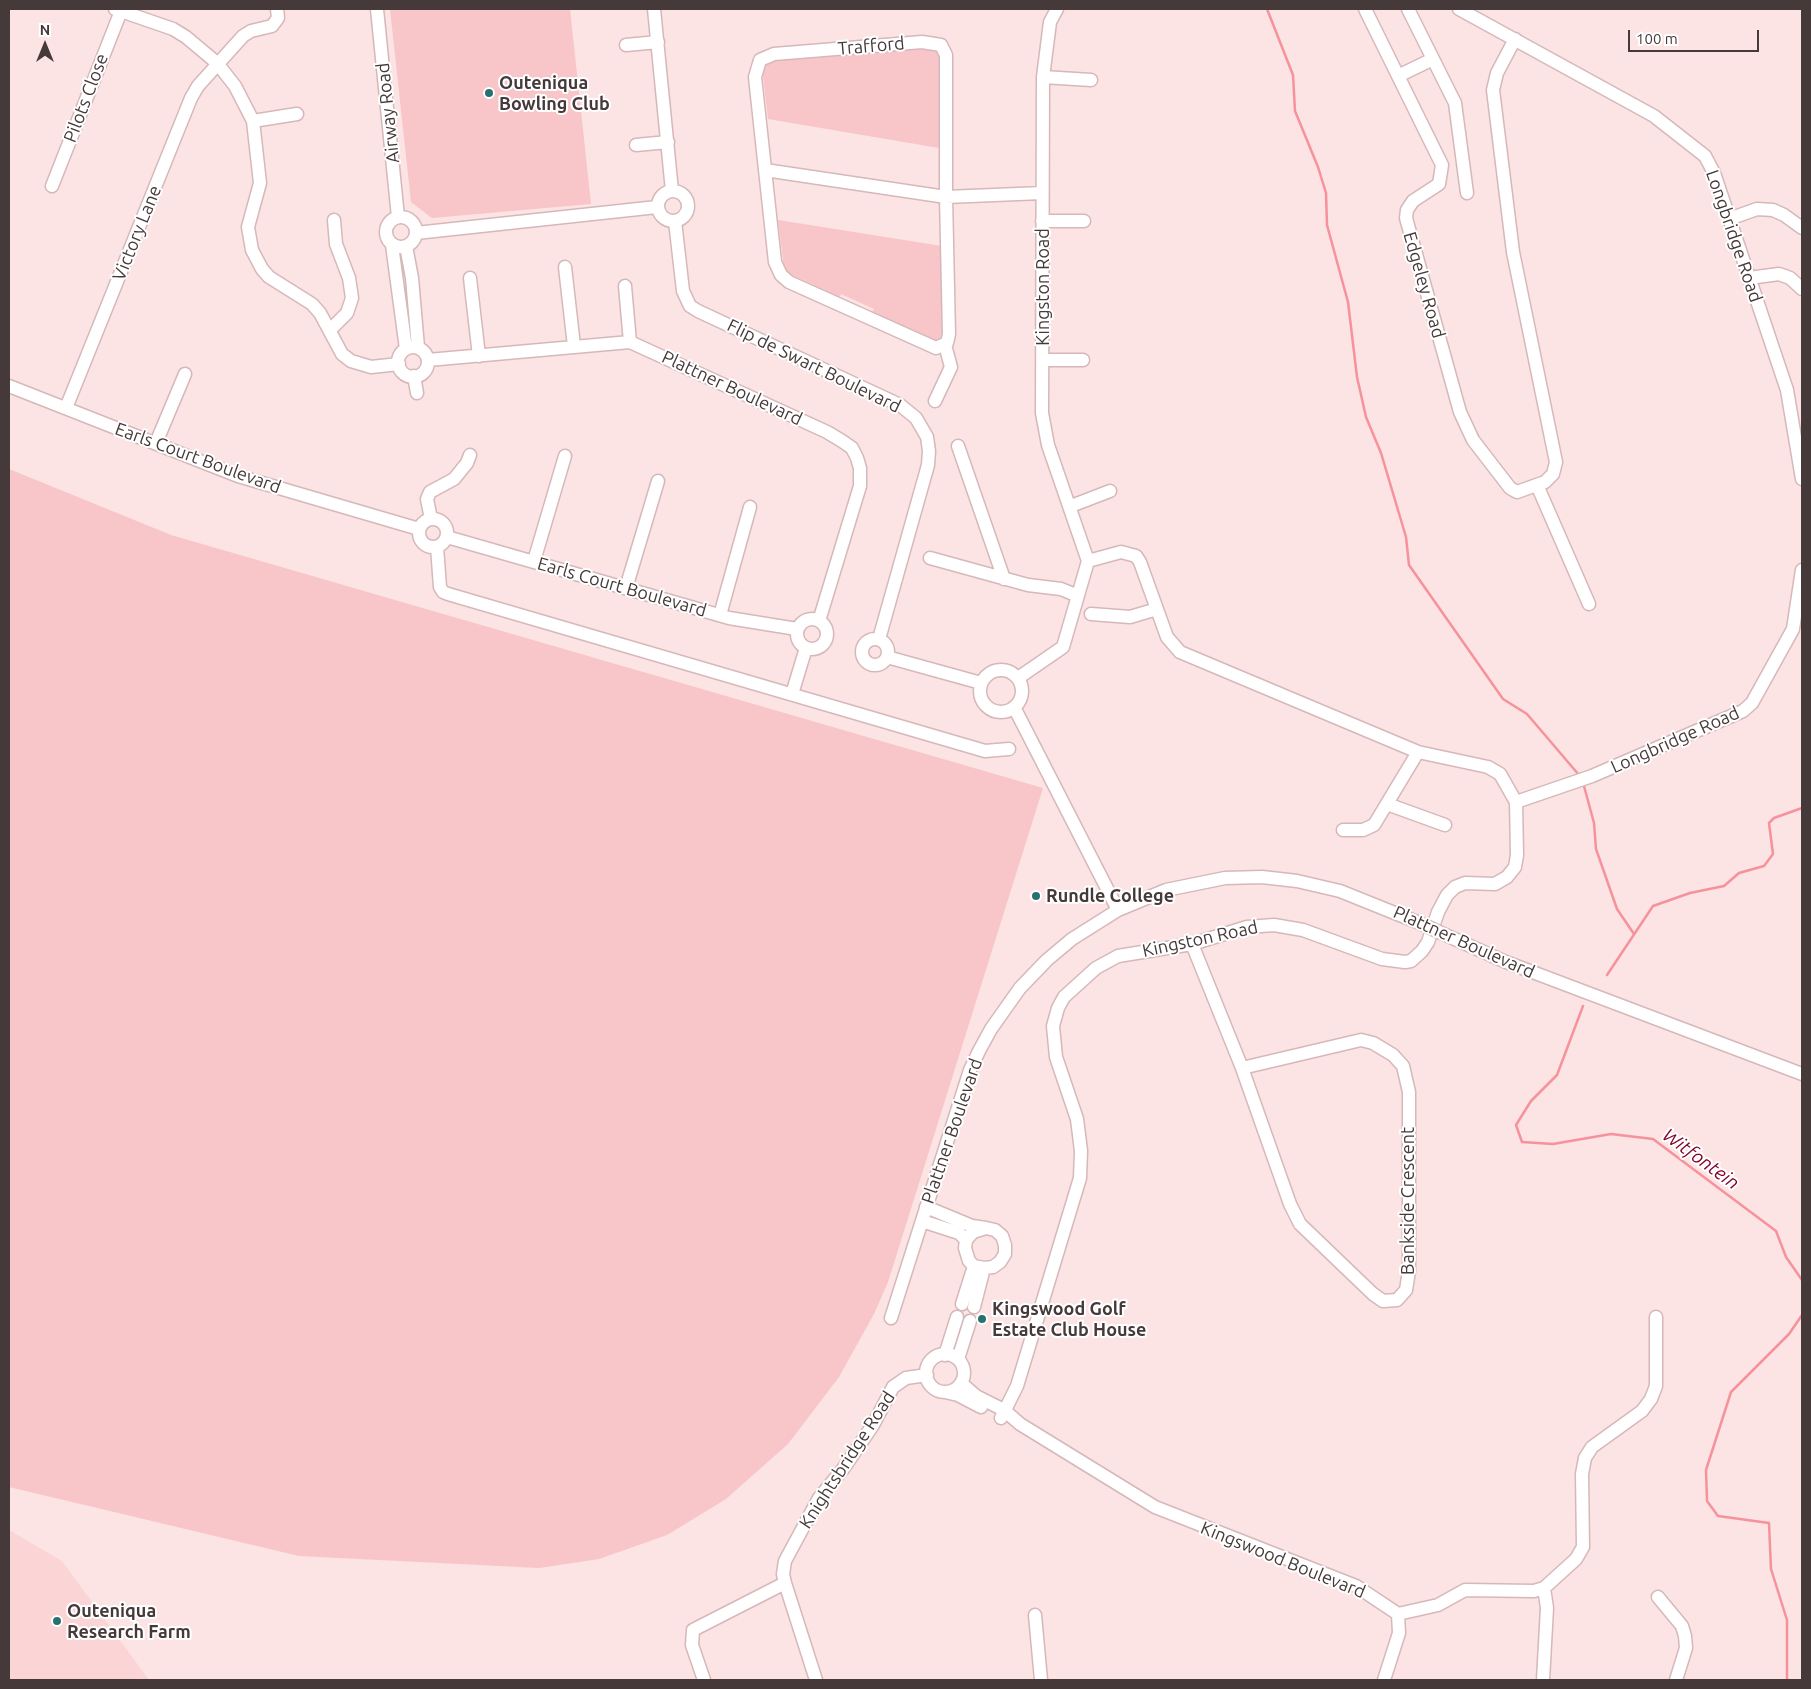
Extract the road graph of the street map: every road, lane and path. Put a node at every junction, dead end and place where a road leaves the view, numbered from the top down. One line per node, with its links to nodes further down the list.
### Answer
1 (277, 9): 13 (street, Victory Lane)
2 (377, 9): 28 (street, Airway Road)
3 (654, 9): 10 (street)
4 (1057, 9): 15 (street, Kingston Road)
5 (1365, 9): 14 (street, Edgeley Road)
6 (1408, 9): 12 (street)
7 (1459, 9): 9 (street, Longbridge Road)
8 (118, 10): 13 (street); 22 (street, Pilots Close)
9 (1515, 40): 29 (street, Longbridge Road); 66 (street, Edgeley Road)
10 (658, 42): 11 (street); 19 (street)
11 (626, 45)
12 (1433, 59): 14 (street); 25 (street)
13 (217, 63): 18 (street); 58 (street, Victory Lane)
14 (1398, 76): 66 (street, Edgeley Road)
15 (1043, 77): 16 (street); 24 (street, Kingston Road)
16 (1091, 80)
17 (297, 114): 18 (street)
18 (254, 121): 43 (street)
19 (668, 142): 20 (street); 23 (street)
20 (636, 144)
21 (765, 170): 26 (street); 26 (street, Trafford); 45 (street, Trafford)
22 (52, 186)
23 (672, 191): 27 (street); 32 (street)
24 (1042, 193): 26 (street); 31 (street, Kingston Road)
25 (1467, 193)
26 (946, 197): 45 (street, Trafford)
27 (657, 207): 32 (street); 35 (street)
28 (398, 217): 35 (street); 36 (street)
29 (1729, 219): 34 (street); 40 (street, Longbridge Road)
30 (334, 220): 43 (street)
31 (1042, 220): 33 (street); 50 (street, Kingston Road)
32 (675, 221): 87 (street, Flip de Swart Boulevard)
33 (1084, 221)
34 (1802, 228)
35 (416, 233): 37 (street)
36 (392, 245): 37 (street); 47 (street)
37 (406, 246): 47 (street)
38 (565, 267): 46 (street)
39 (470, 278): 48 (street)
40 (1749, 278): 42 (street); 63 (street, Longbridge Road)
41 (625, 286): 44 (street)
42 (1802, 289)
43 (330, 330): 52 (street)
44 (630, 342): 46 (street, Plattner Boulevard); 85 (street, Plattner Boulevard)
45 (944, 345): 57 (street)
46 (574, 346): 48 (street, Plattner Boulevard)
47 (412, 348): 49 (street); 52 (street)
48 (479, 356): 49 (street, Plattner Boulevard)
49 (428, 360): 54 (street)
50 (1043, 360): 51 (street); 68 (street, Kingston Road)
51 (1083, 360)
52 (399, 364): 54 (street)
53 (185, 374): 59 (street)
54 (414, 376): 56 (street)
55 (9, 386): 58 (street, Earls Court Boulevard)
56 (417, 393)
57 (935, 401)
58 (66, 408): 59 (street, Earls Court Boulevard)
59 (156, 443): 71 (street, Earls Court Boulevard)
60 (958, 446): 78 (street)
61 (470, 455): 70 (street)
62 (565, 456): 75 (street)
63 (1801, 460): 64 (street, Longbridge Road)
64 (1802, 479)
65 (658, 481): 79 (street)
66 (1537, 485): 81 (street)
67 (1110, 491): 68 (street)
68 (1071, 506): 76 (street, Kingston Road)
69 (750, 507): 84 (street)
70 (431, 519): 71 (street); 72 (street)
71 (419, 529): 73 (street)
72 (447, 537): 73 (street); 75 (street, Earls Court Boulevard)
73 (437, 547): 92 (street)
74 (930, 558): 78 (street)
75 (534, 561): 79 (street, Earls Court Boulevard)
76 (1088, 562): 80 (street); 82 (street, Kingston Road)
77 (1802, 570): 96 (street, Longbridge Road)
78 (1004, 579): 80 (street)
79 (626, 588): 84 (street, Earls Court Boulevard)
80 (1078, 596): 90 (street)
81 (1589, 604)
82 (1157, 609): 83 (street); 95 (street, Kingston Road)
83 (1091, 614)
84 (720, 615): 86 (street, Earls Court Boulevard)
85 (819, 621): 86 (street); 88 (street)
86 (797, 629): 88 (street)
87 (879, 639): 89 (street); 89 (street)
88 (806, 648): 92 (street)
89 (887, 657): 91 (street)
90 (1018, 678): 91 (street); 93 (street)
91 (982, 683): 93 (street)
92 (792, 694): 94 (street)
93 (1014, 707): 100 (street)
94 (1009, 749)
95 (1418, 752): 96 (street, Kingston Road); 97 (street)
96 (1516, 802): 101 (street, Kingston Road)
97 (1387, 804): 98 (street); 99 (street)
98 (1445, 825)
99 (1343, 830)
100 (1118, 910): 103 (street, Plattner Boulevard, bridge); 104 (street, Plattner Boulevard)
101 (1192, 944): 102 (street, Bankside Crescent); 124 (street, Kingston Road)
102 (1242, 1068): 102 (street, Bankside Crescent)
103 (1802, 1074)
104 (926, 1207): 105 (street, Plattner Boulevard); 106 (street)
105 (922, 1220): 107 (street); 115 (street, Plattner Boulevard)
106 (986, 1228): 107 (street); 108 (street)
107 (966, 1240): 108 (street)
108 (979, 1267): 109 (street); 110 (street)
109 (966, 1290): 110 (street); 111 (street)
110 (979, 1293): 112 (street)
111 (962, 1304)
112 (974, 1308)
113 (957, 1317): 117 (street)
114 (1656, 1317): 126 (street)
115 (891, 1318)
116 (970, 1322): 118 (street)
117 (952, 1334): 118 (street); 119 (street)
118 (965, 1338): 120 (street)
119 (945, 1354): 120 (street); 121 (street)
120 (958, 1359): 122 (street)
121 (927, 1375): 123 (street); 125 (street, Knightsbridge Road)
122 (961, 1383): 123 (street); 124 (street, Kingswood Boulevard)
123 (944, 1392): 124 (street, Kingswood Boulevard)
124 (1002, 1414): 128 (street, Kingswood Boulevard)
125 (785, 1583): 130 (street); 131 (street, Knightsbridge Road)
126 (1544, 1588): 128 (street); 134 (street)
127 (1658, 1597): 135 (street)
128 (1398, 1614): 133 (street)
129 (1035, 1615): 132 (street)
130 (704, 1680)
131 (816, 1680)
132 (1041, 1680)
133 (1384, 1680)
134 (1543, 1680)
135 (1676, 1680)

